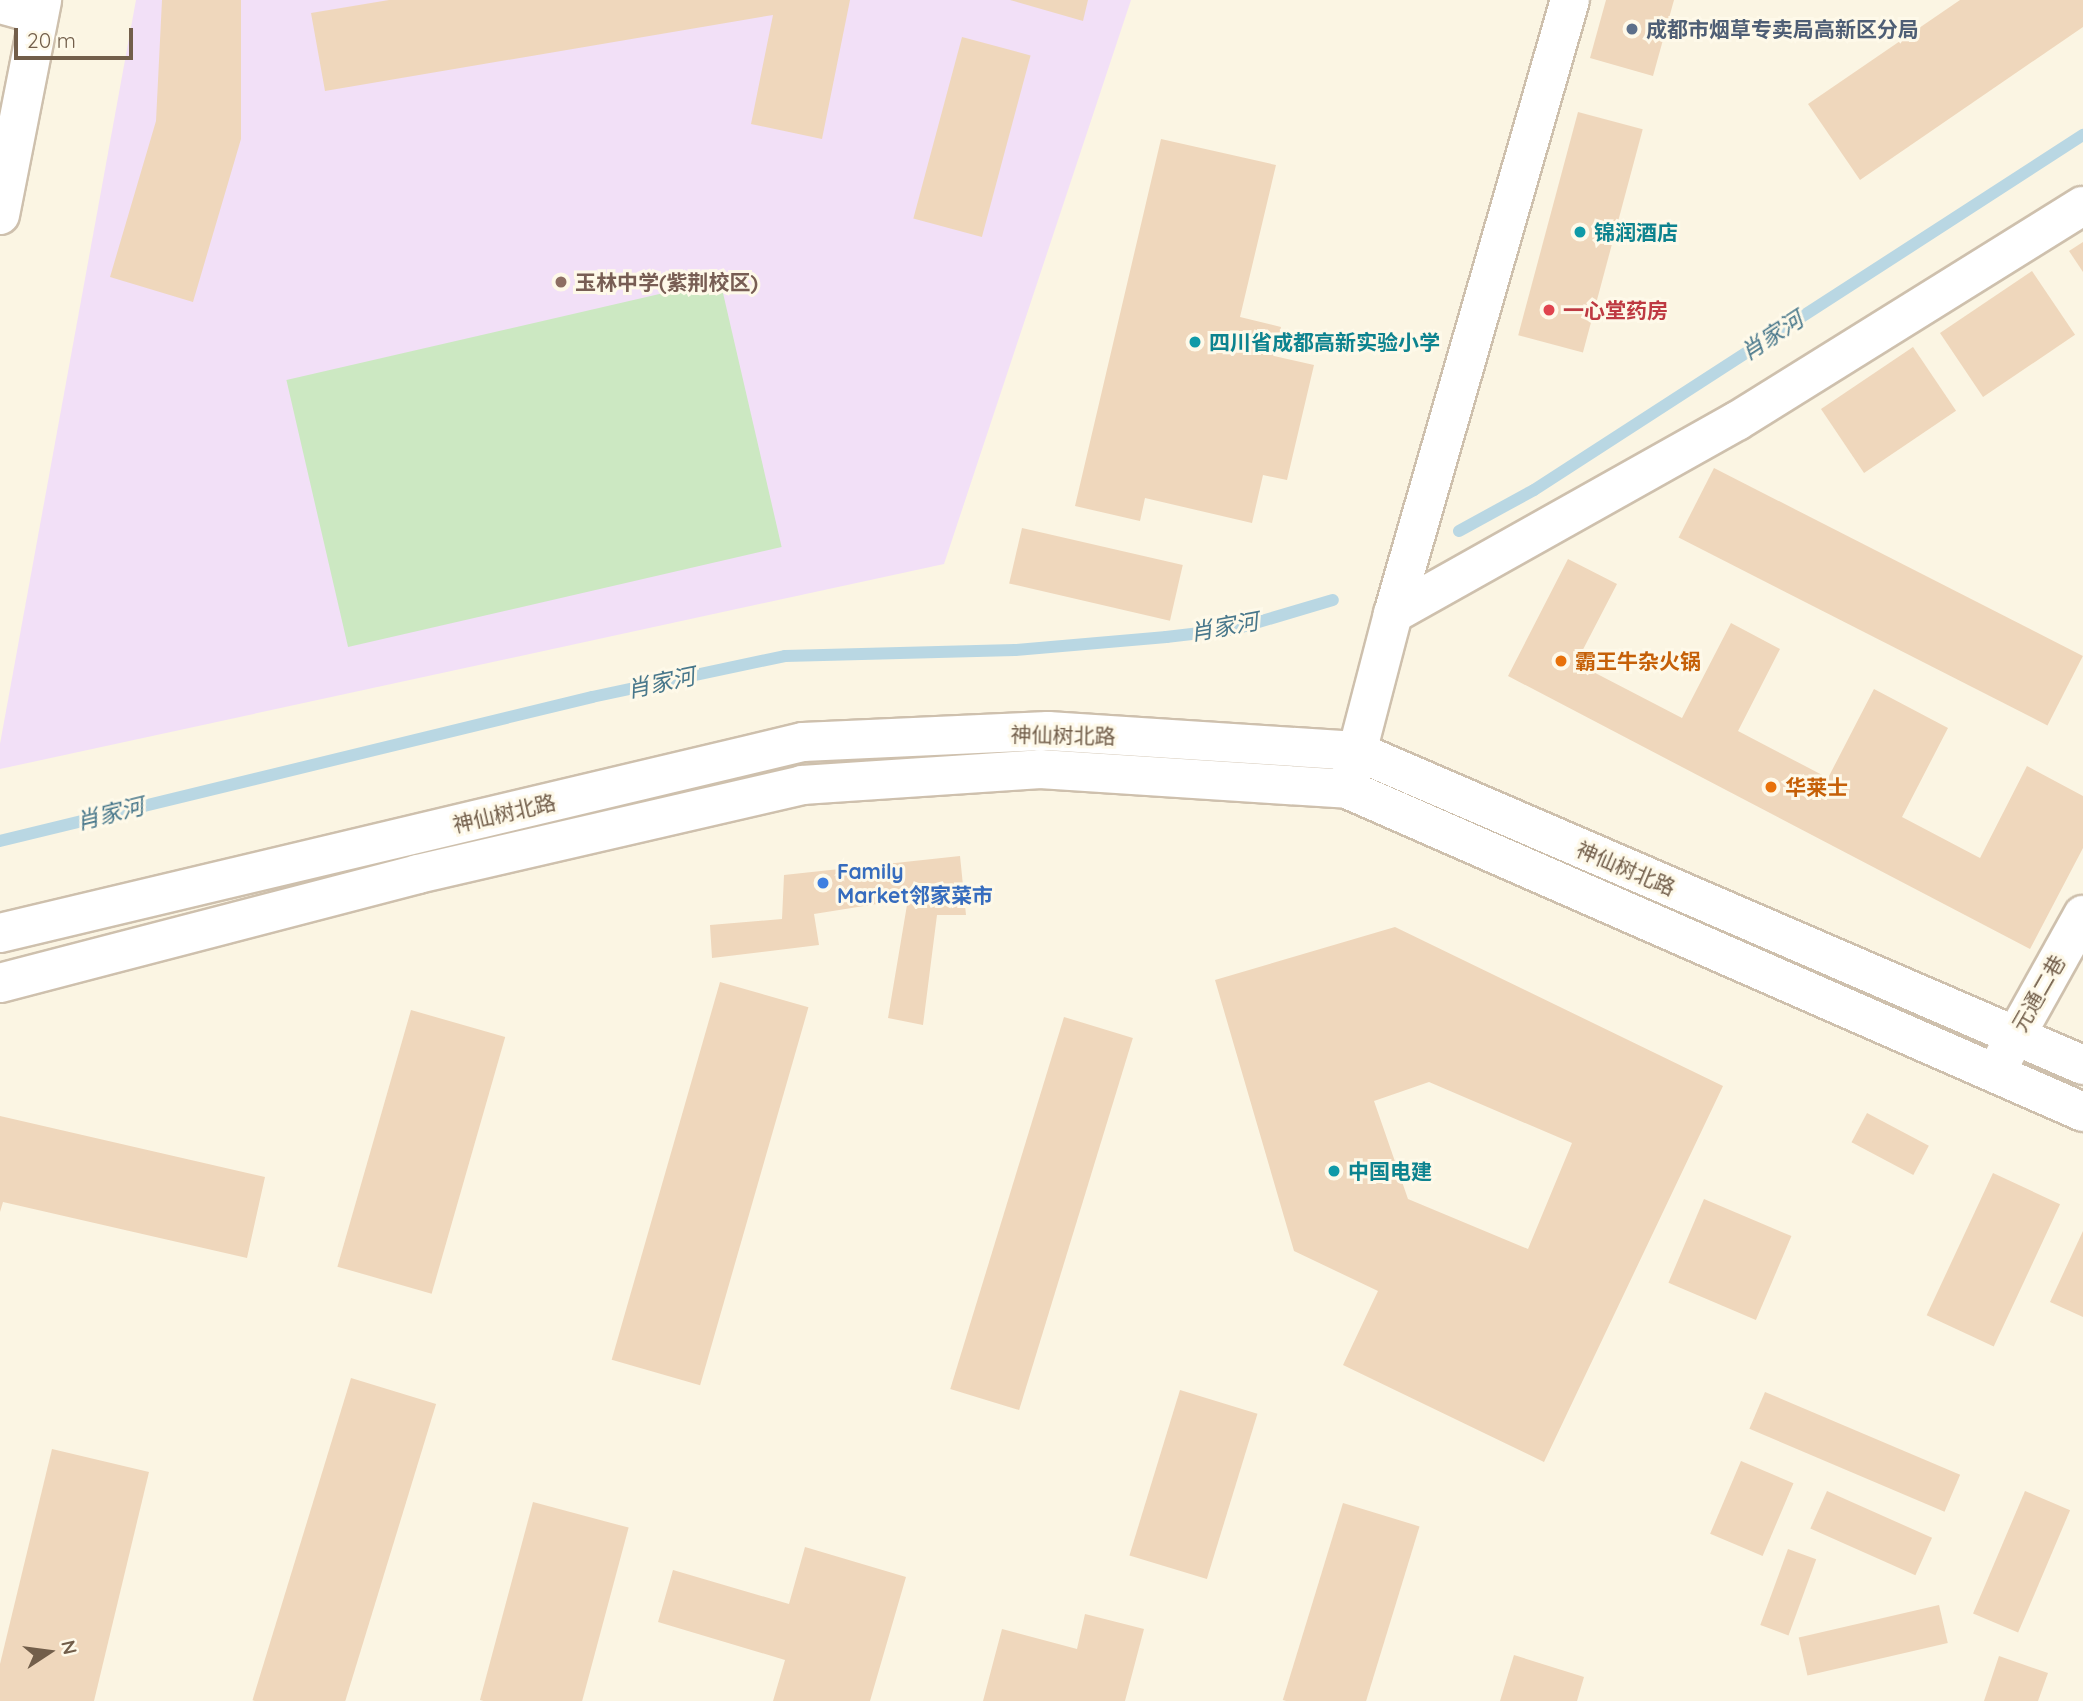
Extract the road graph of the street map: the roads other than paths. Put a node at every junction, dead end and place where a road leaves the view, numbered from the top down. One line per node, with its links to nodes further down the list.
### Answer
1 (1570, 0): 6 (main road)
2 (0, 4): 3 (main road)
3 (40, 7): 5 (main road)
4 (2083, 206): 6 (main road)
5 (0, 215)
6 (1393, 614): 7 (main road)
7 (1356, 751): 8 (main road); 10 (main road, 神仙树北路); 12 (main road, 神仙树北路)
8 (1347, 789): 11 (main road); 14 (main road)
9 (2083, 915): 12 (main road, 元通二巷)
10 (0, 933)
11 (0, 983)
12 (2014, 1035): 13 (main road, 神仙树北路); 14 (main road, 元通二巷)
13 (2083, 1065)
14 (1995, 1073): 15 (main road)
15 (2083, 1112)

